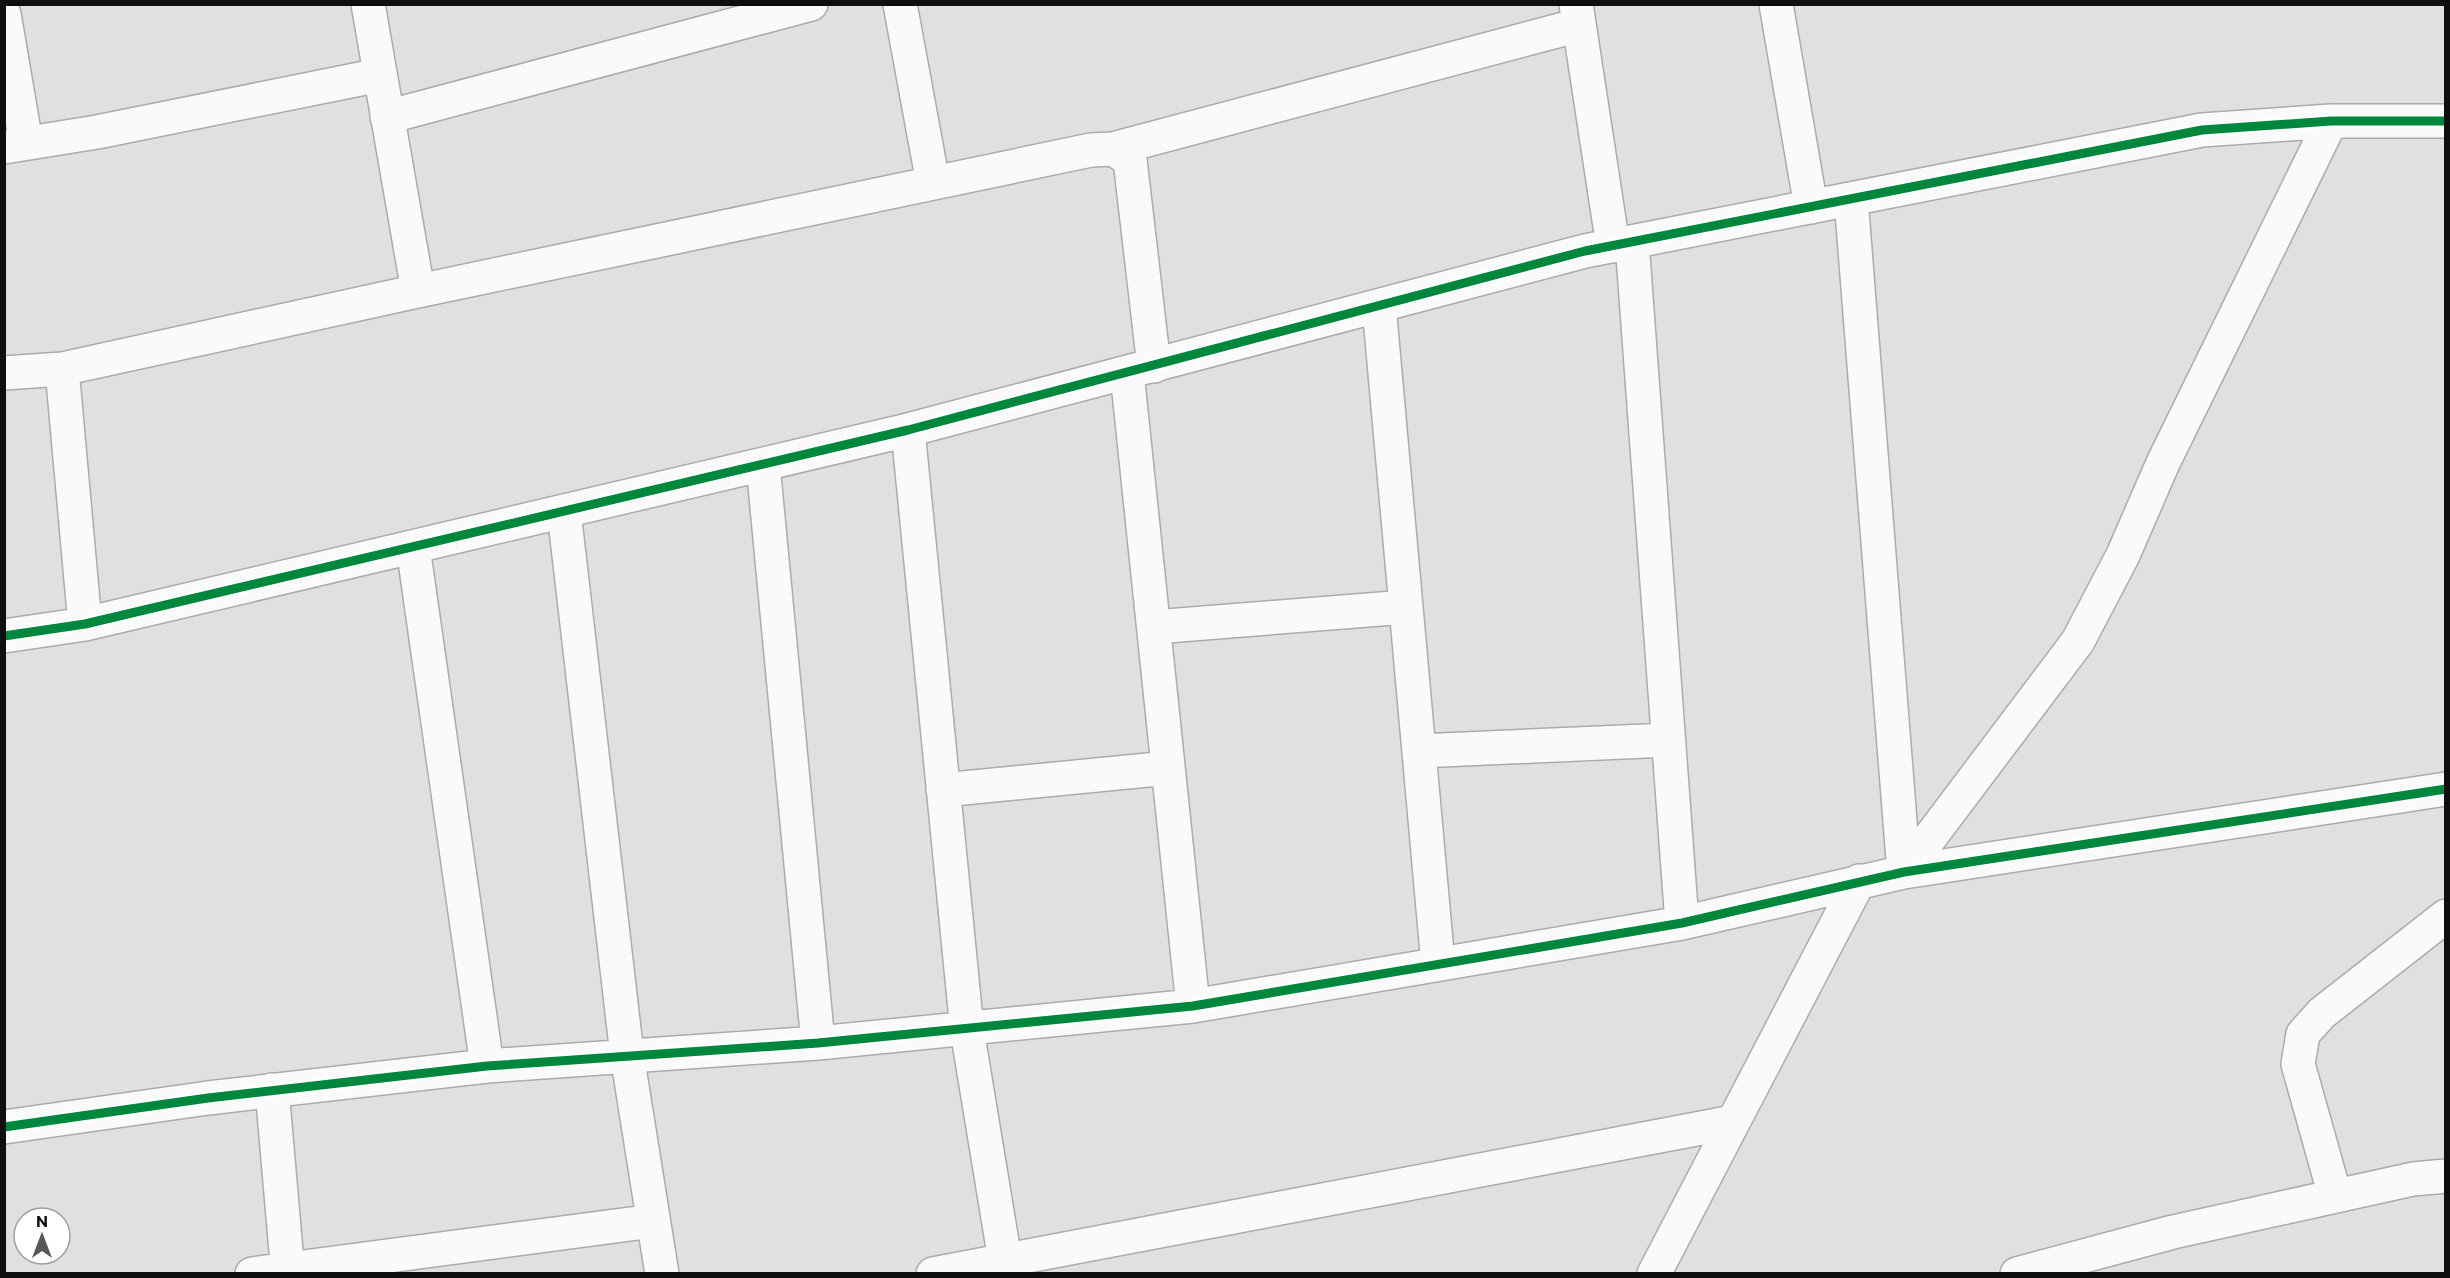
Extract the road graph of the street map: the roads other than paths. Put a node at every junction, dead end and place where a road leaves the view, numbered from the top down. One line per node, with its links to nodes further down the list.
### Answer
1 (368, 4): 7 (street)
2 (811, 4): 8 (street)
3 (900, 4): 13 (street)
4 (1776, 4): 15 (street)
5 (4, 14): 11 (street)
6 (1578, 15): 12 (street); 16 (street)
7 (380, 75): 8 (street); 11 (street)
8 (387, 117): 17 (street)
9 (2331, 121): 10 (street); 14 (street); 35 (street)
10 (2445, 121)
11 (15, 145)
12 (1113, 149): 13 (street); 20 (street)
13 (933, 183): 17 (street)
14 (1851, 199): 15 (street); 35 (street)
15 (1811, 207): 16 (street)
16 (1622, 244): 18 (street); 30 (street)
17 (418, 291): 19 (street)
18 (1379, 306): 20 (street); 26 (street)
19 (62, 369): 21 (street); 27 (street)
20 (1141, 369): 22 (street); 28 (street)
21 (4, 373)
22 (908, 430): 23 (street); 34 (street)
23 (763, 465): 24 (street); 42 (street)
24 (564, 512): 25 (street); 43 (street)
25 (413, 547): 27 (street); 44 (street)
26 (1406, 607): 28 (street); 31 (street)
27 (85, 624): 29 (street)
28 (1154, 627): 32 (street)
29 (4, 636)
30 (1668, 740): 31 (street); 38 (street)
31 (1419, 751): 39 (street)
32 (1168, 768): 34 (street); 40 (street)
33 (2445, 789): 35 (street)
34 (944, 790): 41 (street)
35 (1904, 872): 36 (street)
36 (1859, 881): 38 (street); 46 (street)
37 (2445, 916): 49 (street)
38 (1682, 922): 39 (street)
39 (1438, 964): 40 (street)
40 (1193, 1006): 41 (street)
41 (966, 1030): 42 (street); 51 (street)
42 (818, 1043): 43 (street)
43 (627, 1055): 44 (street); 50 (street)
44 (486, 1066): 45 (street)
45 (272, 1090): 47 (street); 52 (street)
46 (1733, 1122): 51 (street); 56 (street)
47 (4, 1127)
48 (2445, 1176): 49 (street)
49 (2336, 1196): 57 (street)
50 (653, 1221): 52 (street); 54 (street)
51 (1005, 1260): 55 (street)
52 (288, 1271): 53 (street)
53 (252, 1274)
54 (662, 1274)
55 (933, 1274)
56 (1654, 1274)
57 (2017, 1274)

